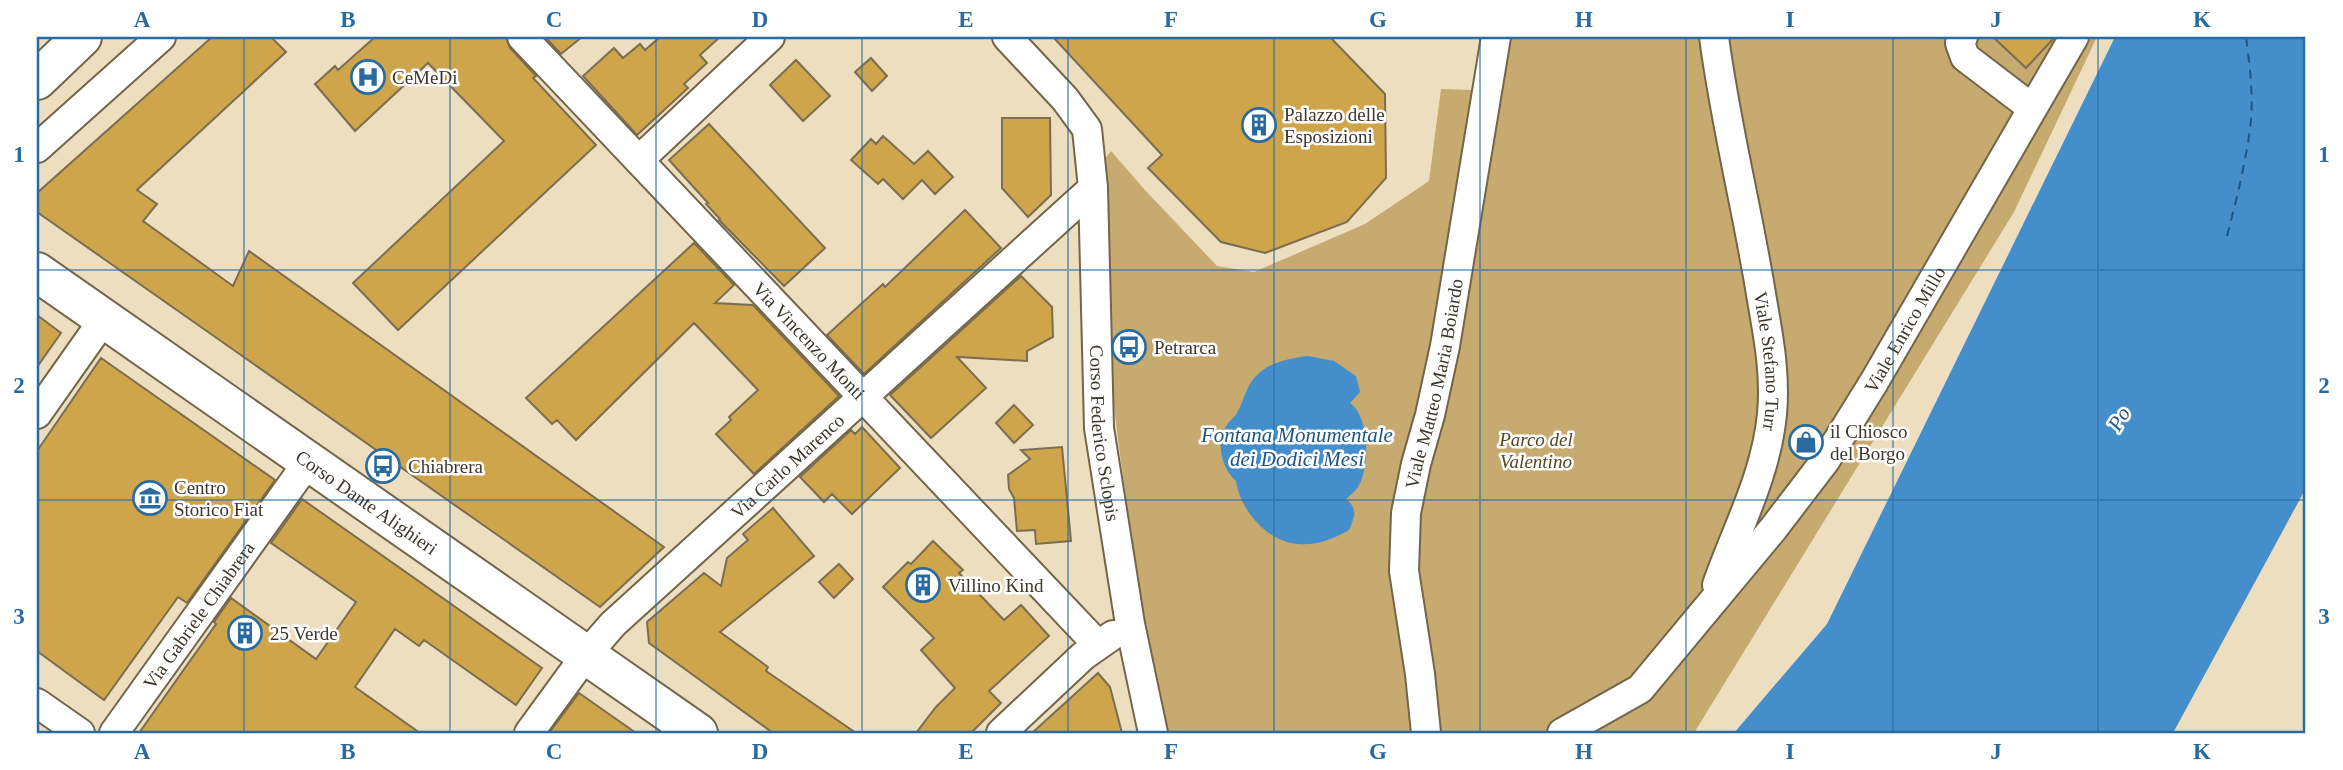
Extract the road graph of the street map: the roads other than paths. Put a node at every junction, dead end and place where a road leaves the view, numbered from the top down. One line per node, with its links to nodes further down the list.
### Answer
1 (82, 37): 10 (street)
2 (161, 37): 12 (street)
3 (522, 37): 13 (street, Via Vincenzo Monti)
4 (770, 37): 13 (street)
5 (1007, 37): 14 (street, Corso Federico Sclopis)
6 (1496, 37): 31 (street, Viale Matteo Maria Boiardo)
7 (1714, 37): 20 (street, Viale Stefano Turr)
8 (1963, 37): 11 (street)
9 (2074, 37): 11 (street, Viale Enrico Millo)
10 (37, 80)
11 (2032, 108): 20 (street, Viale Enrico Millo)
12 (37, 148)
13 (639, 160): 17 (street, Via Vincenzo Monti)
14 (1093, 188): 17 (street, Via Carlo Marenco); 21 (street, Corso Federico Sclopis)
15 (37, 272): 16 (street, Corso Dante Alighieri)
16 (104, 319): 18 (street); 19 (street, Corso Dante Alighieri)
17 (862, 397): 22 (street, Via Vincenzo Monti); 23 (street, Via Carlo Marenco)
18 (37, 414)
19 (308, 462): 23 (street, Corso Dante Alighieri); 26 (street, Via Gabriele Chiabrera)
20 (1710, 604): 32 (street, Viale Stefano Turr)
21 (1130, 624): 22 (street); 30 (street, Corso Federico Sclopis)
22 (1097, 644): 29 (street)
23 (586, 655): 27 (street, Via Carlo Marenco); 28 (street, Corso Dante Alighieri)
24 (37, 703): 25 (street)
25 (80, 733)
26 (114, 733)
27 (529, 733)
28 (698, 733)
29 (1001, 733)
30 (1153, 733)
31 (1426, 733)
32 (1562, 733)

